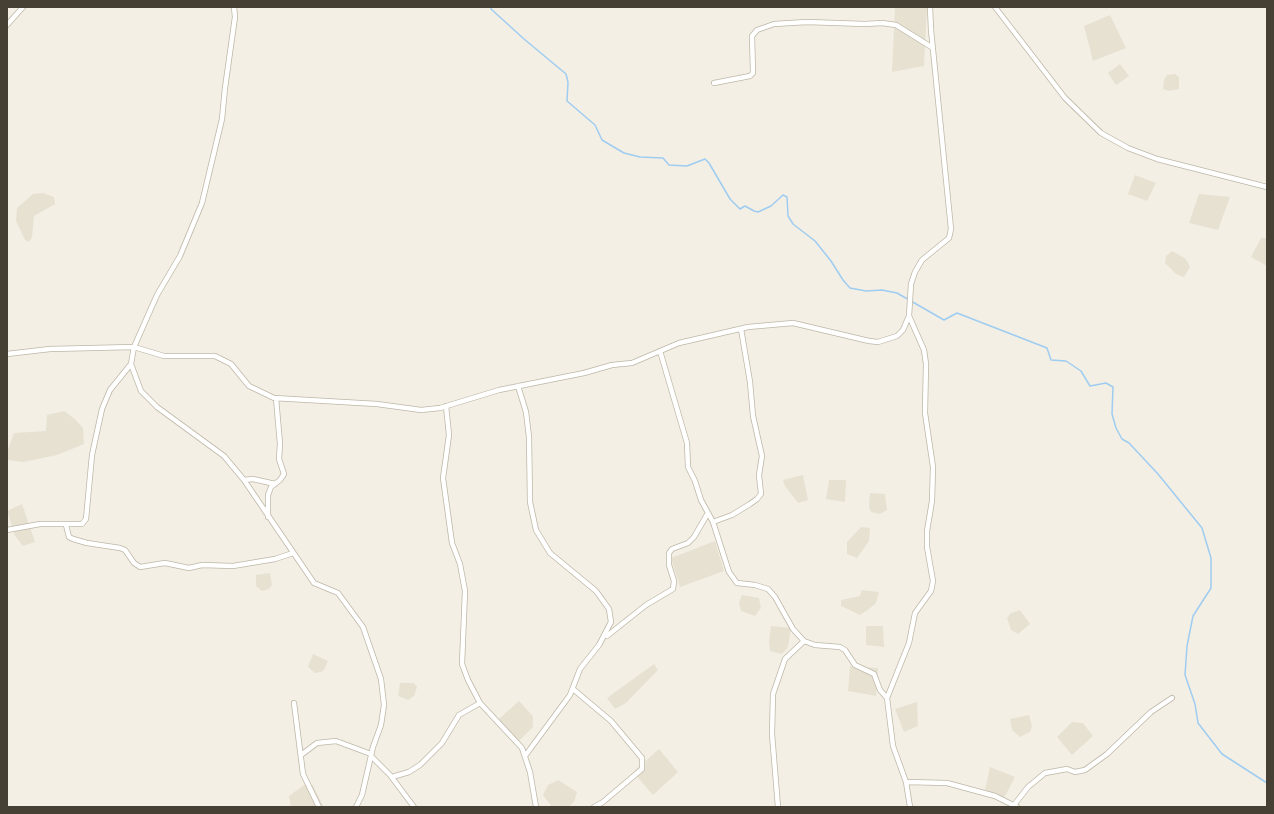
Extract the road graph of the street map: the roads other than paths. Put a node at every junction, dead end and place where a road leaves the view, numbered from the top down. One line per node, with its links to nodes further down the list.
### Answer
1 (23, 7): 5 (street)
2 (234, 7): 11 (street)
3 (930, 7): 6 (street)
4 (995, 7): 8 (street)
5 (7, 25)
6 (933, 48): 7 (street); 9 (street)
7 (714, 83)
8 (1267, 187)
9 (909, 316): 10 (street); 29 (street)
10 (741, 329): 12 (street); 22 (street)
11 (134, 347): 13 (street); 14 (street); 16 (street)
12 (660, 351): 15 (street); 20 (street)
13 (7, 354)
14 (131, 364): 18 (street); 23 (street)
15 (518, 386): 17 (street); 26 (street)
16 (276, 398): 17 (street); 19 (street)
17 (446, 406): 32 (street)
18 (244, 480): 19 (street); 21 (street)
19 (275, 484): 21 (street)
20 (708, 513): 22 (street); 26 (street)
21 (268, 517): 25 (street)
22 (713, 522): 27 (street)
23 (66, 525): 24 (street); 25 (street)
24 (7, 530)
25 (293, 553): 34 (street)
26 (604, 638): 28 (street)
27 (804, 641): 29 (street); 44 (street)
28 (572, 689): 35 (street); 43 (street)
29 (887, 698): 37 (street)
30 (1172, 698): 38 (street)
31 (294, 703): 33 (street)
32 (480, 703): 35 (street); 36 (street)
33 (301, 755): 34 (street); 39 (street)
34 (371, 755): 36 (street); 40 (street)
35 (525, 756): 42 (street)
36 (392, 777): 41 (street)
37 (906, 782): 38 (street); 45 (street)
38 (1013, 806)
39 (319, 807)
40 (356, 807)
41 (414, 807)
42 (536, 807)
43 (594, 807)
44 (778, 807)
45 (910, 807)

